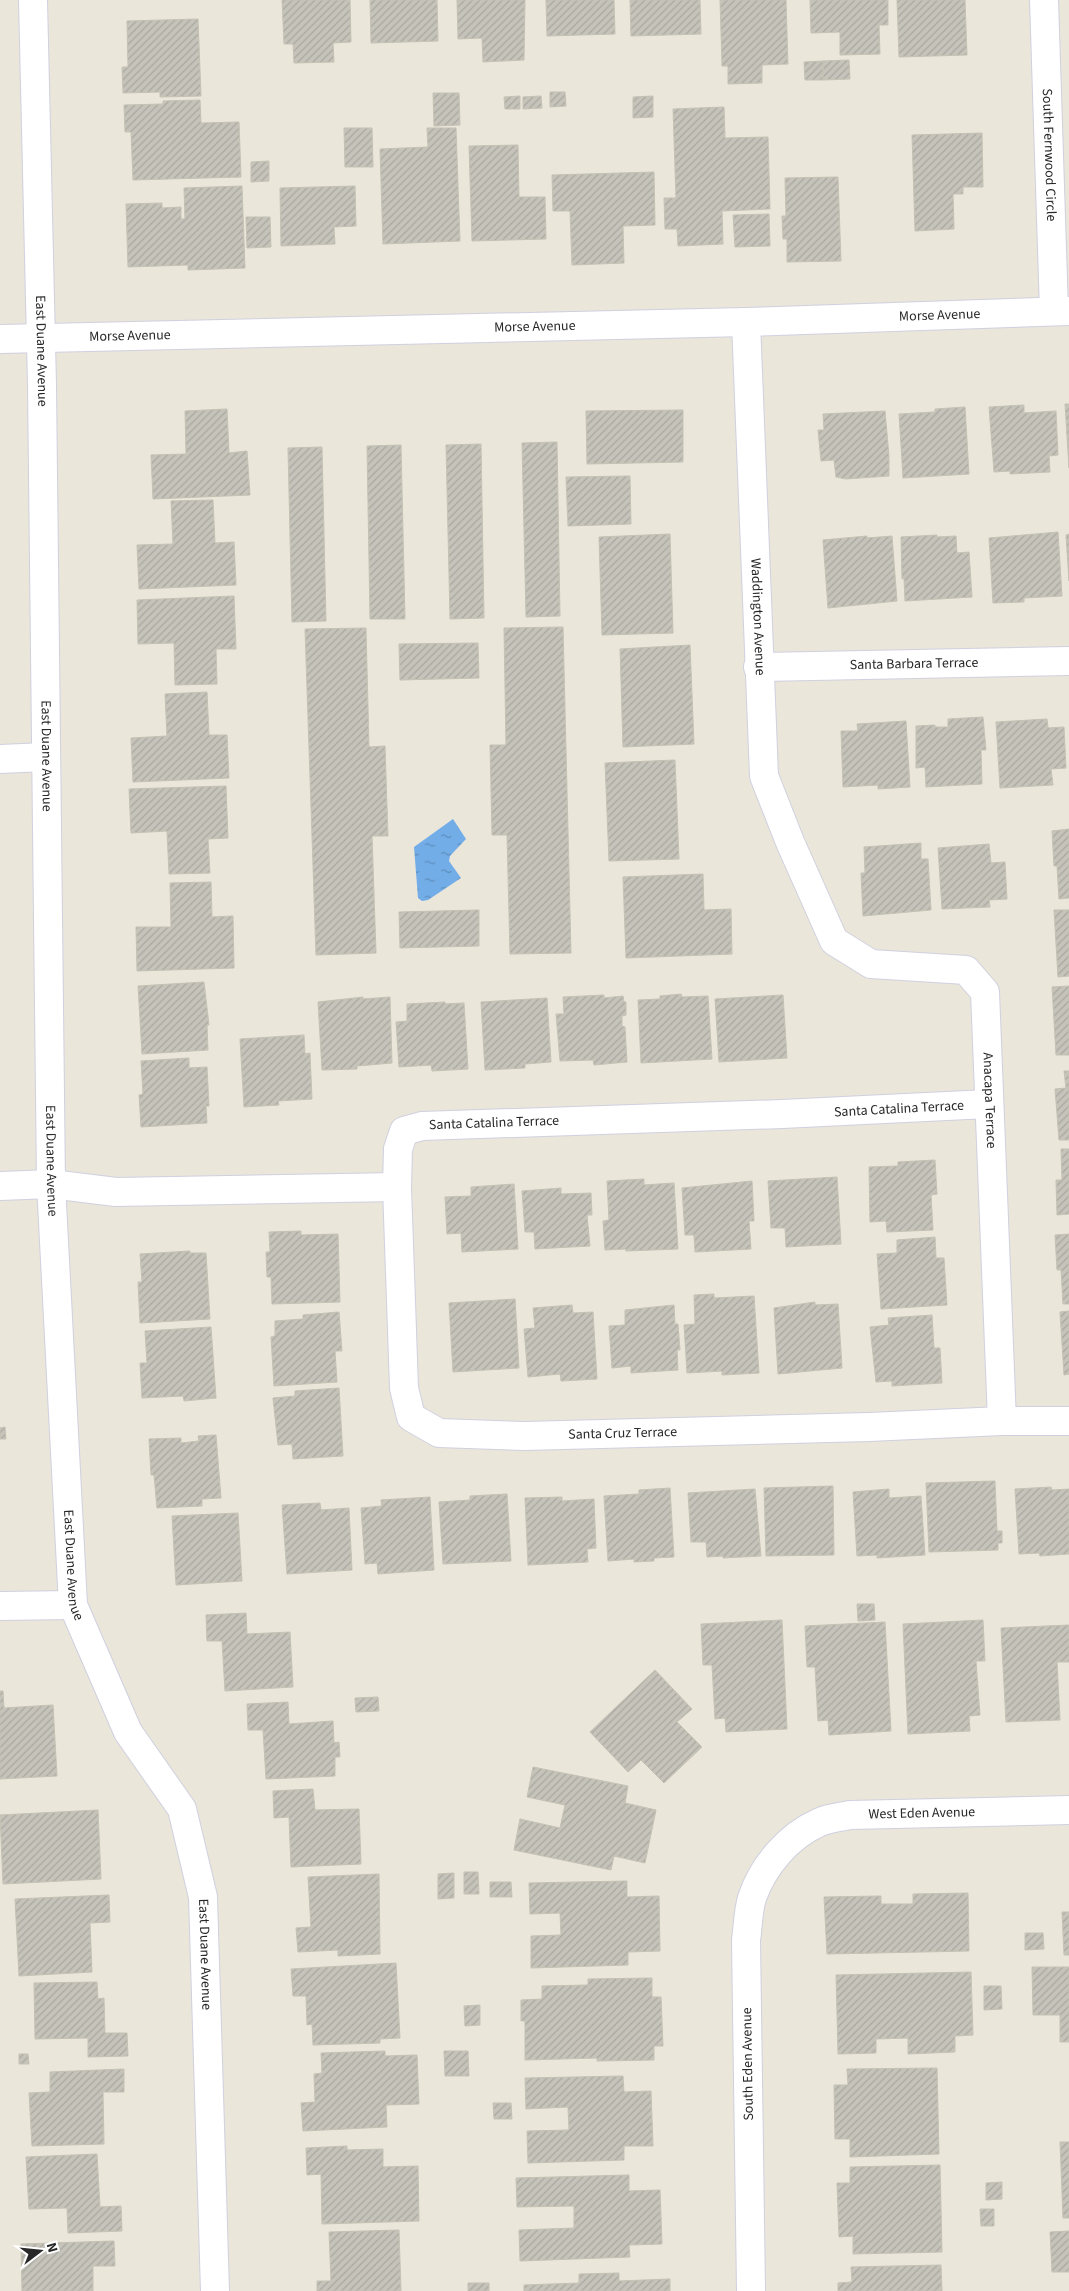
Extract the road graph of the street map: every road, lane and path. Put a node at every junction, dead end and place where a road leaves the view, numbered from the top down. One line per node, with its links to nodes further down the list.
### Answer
1 (32, 0): 5 (street, East Duane Avenue)
2 (1044, 0): 3 (street, South Fernwood Circle)
3 (1062, 311): 4 (street, Morse Avenue)
4 (746, 322): 5 (street, Morse Avenue); 8 (street, Waddington Avenue)
5 (40, 338): 6 (street, Morse Avenue); 9 (street, East Duane Avenue)
6 (0, 339)
7 (1069, 661): 8 (street, Santa Barbara Terrace)
8 (758, 667): 11 (street, Waddington Avenue)
9 (45, 757): 10 (street); 13 (street, East Duane Avenue)
10 (0, 758)
11 (817, 902): 12 (street, Anacapa Terrace)
12 (988, 1104): 15 (street, Santa Catalina Terrace); 16 (street, Anacapa Terrace)
13 (52, 1184): 14 (street); 15 (street); 18 (street, East Duane Avenue)
14 (0, 1186)
15 (397, 1187): 16 (street, Santa Cruz Terrace)
16 (1002, 1421): 17 (street, Santa Cruz Terrace)
17 (1069, 1421)
18 (73, 1605): 19 (street); 22 (street, East Duane Avenue)
19 (0, 1606)
20 (1069, 1810): 21 (street, West Eden Avenue)
21 (783, 1848): 23 (street, South Eden Avenue)
22 (216, 2291)
23 (751, 2291)

